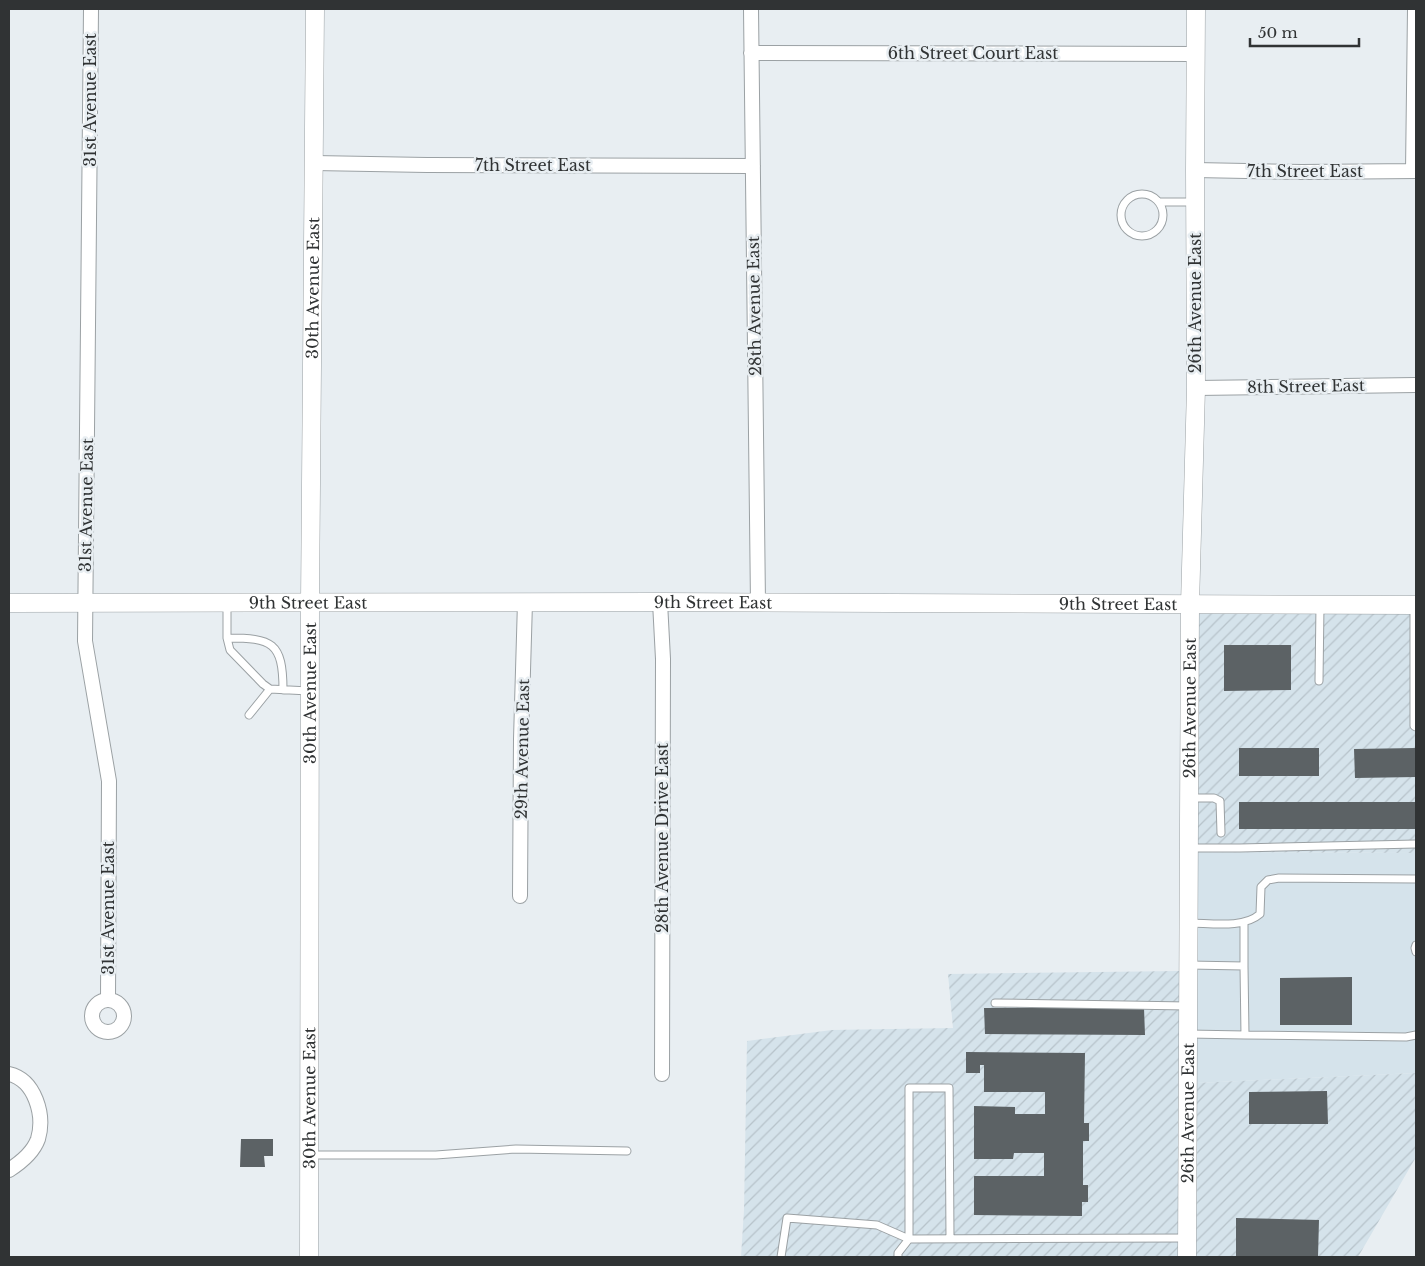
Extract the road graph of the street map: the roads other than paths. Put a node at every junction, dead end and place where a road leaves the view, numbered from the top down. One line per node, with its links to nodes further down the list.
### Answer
1 (91, 9): 16 (street, 31st Avenue East)
2 (315, 9): 8 (street, 30th Avenue East)
3 (751, 9): 6 (street, 28th Avenue East)
4 (1196, 9): 7 (street, 26th Avenue East)
5 (1415, 9): 11 (street)
6 (751, 53): 7 (street, 6th Street Court East); 9 (street, 28th Avenue East)
7 (1196, 54): 10 (street, 26th Avenue East)
8 (314, 163): 9 (street, 7th Street East); 21 (street, 30th Avenue East)
9 (753, 166): 22 (street, 28th Avenue East)
10 (1195, 170): 11 (street, 7th Street East); 13 (street, 26th Avenue East)
11 (1415, 171)
12 (1160, 202): 12 (lane); 13 (lane)
13 (1195, 202): 15 (street, 26th Avenue East)
14 (1416, 385): 15 (street, 8th Street East)
15 (1196, 388): 23 (street, 26th Avenue East)
16 (85, 602): 19 (street, 9th Street East); 20 (street, 9th Street East); 45 (street, 31st Avenue East)
17 (525, 602): 18 (street, 9th Street East); 21 (street, 9th Street East); 38 (street, 29th Avenue East)
18 (660, 602): 22 (street, 9th Street East); 52 (street, 28th Avenue Drive East)
19 (9, 603)
20 (227, 603): 21 (street, 9th Street East); 26 (lane)
21 (310, 603): 30 (street, 30th Avenue East)
22 (758, 603): 23 (street, 9th Street East)
23 (1190, 605): 24 (street, 9th Street East); 33 (street, 26th Avenue East)
24 (1320, 605): 25 (street, 9th Street East); 27 (lane)
25 (1415, 605): 32 (lane)
26 (227, 638): 28 (lane); 29 (lane)
27 (1319, 680)
28 (270, 689): 29 (lane); 31 (lane)
29 (283, 690): 30 (lane)
30 (310, 691): 54 (street, 30th Avenue East)
31 (249, 715)
32 (1416, 727)
33 (1190, 798): 34 (lane); 36 (street, 26th Avenue East)
34 (1221, 833)
35 (1416, 844): 36 (lane)
36 (1189, 848): 39 (street, 26th Avenue East)
37 (1416, 879): 40 (lane)
38 (520, 896)
39 (1189, 923): 40 (lane); 43 (street, 26th Avenue East)
40 (1244, 923): 44 (lane)
41 (1416, 945): 42 (lane)
42 (1416, 952)
43 (1188, 965): 44 (lane); 47 (street, 26th Avenue East)
44 (1244, 966): 50 (lane)
45 (108, 1000)
46 (995, 1003): 47 (lane)
47 (1188, 1006): 48 (street, 26th Avenue East)
48 (1188, 1034): 50 (lane); 56 (street, 26th Avenue East)
49 (1416, 1034): 50 (lane)
50 (1246, 1035)
51 (9, 1074): 55 (street)
52 (662, 1074)
53 (627, 1151): 54 (lane)
54 (309, 1155): 59 (street, 30th Avenue East)
55 (9, 1170)
56 (1187, 1238): 58 (lane); 62 (street, 26th Avenue East)
57 (909, 1239): 58 (lane); 58 (lane); 60 (lane); 61 (lane)
58 (950, 1239)
59 (309, 1257)
60 (781, 1257)
61 (898, 1257)
62 (1187, 1257)

